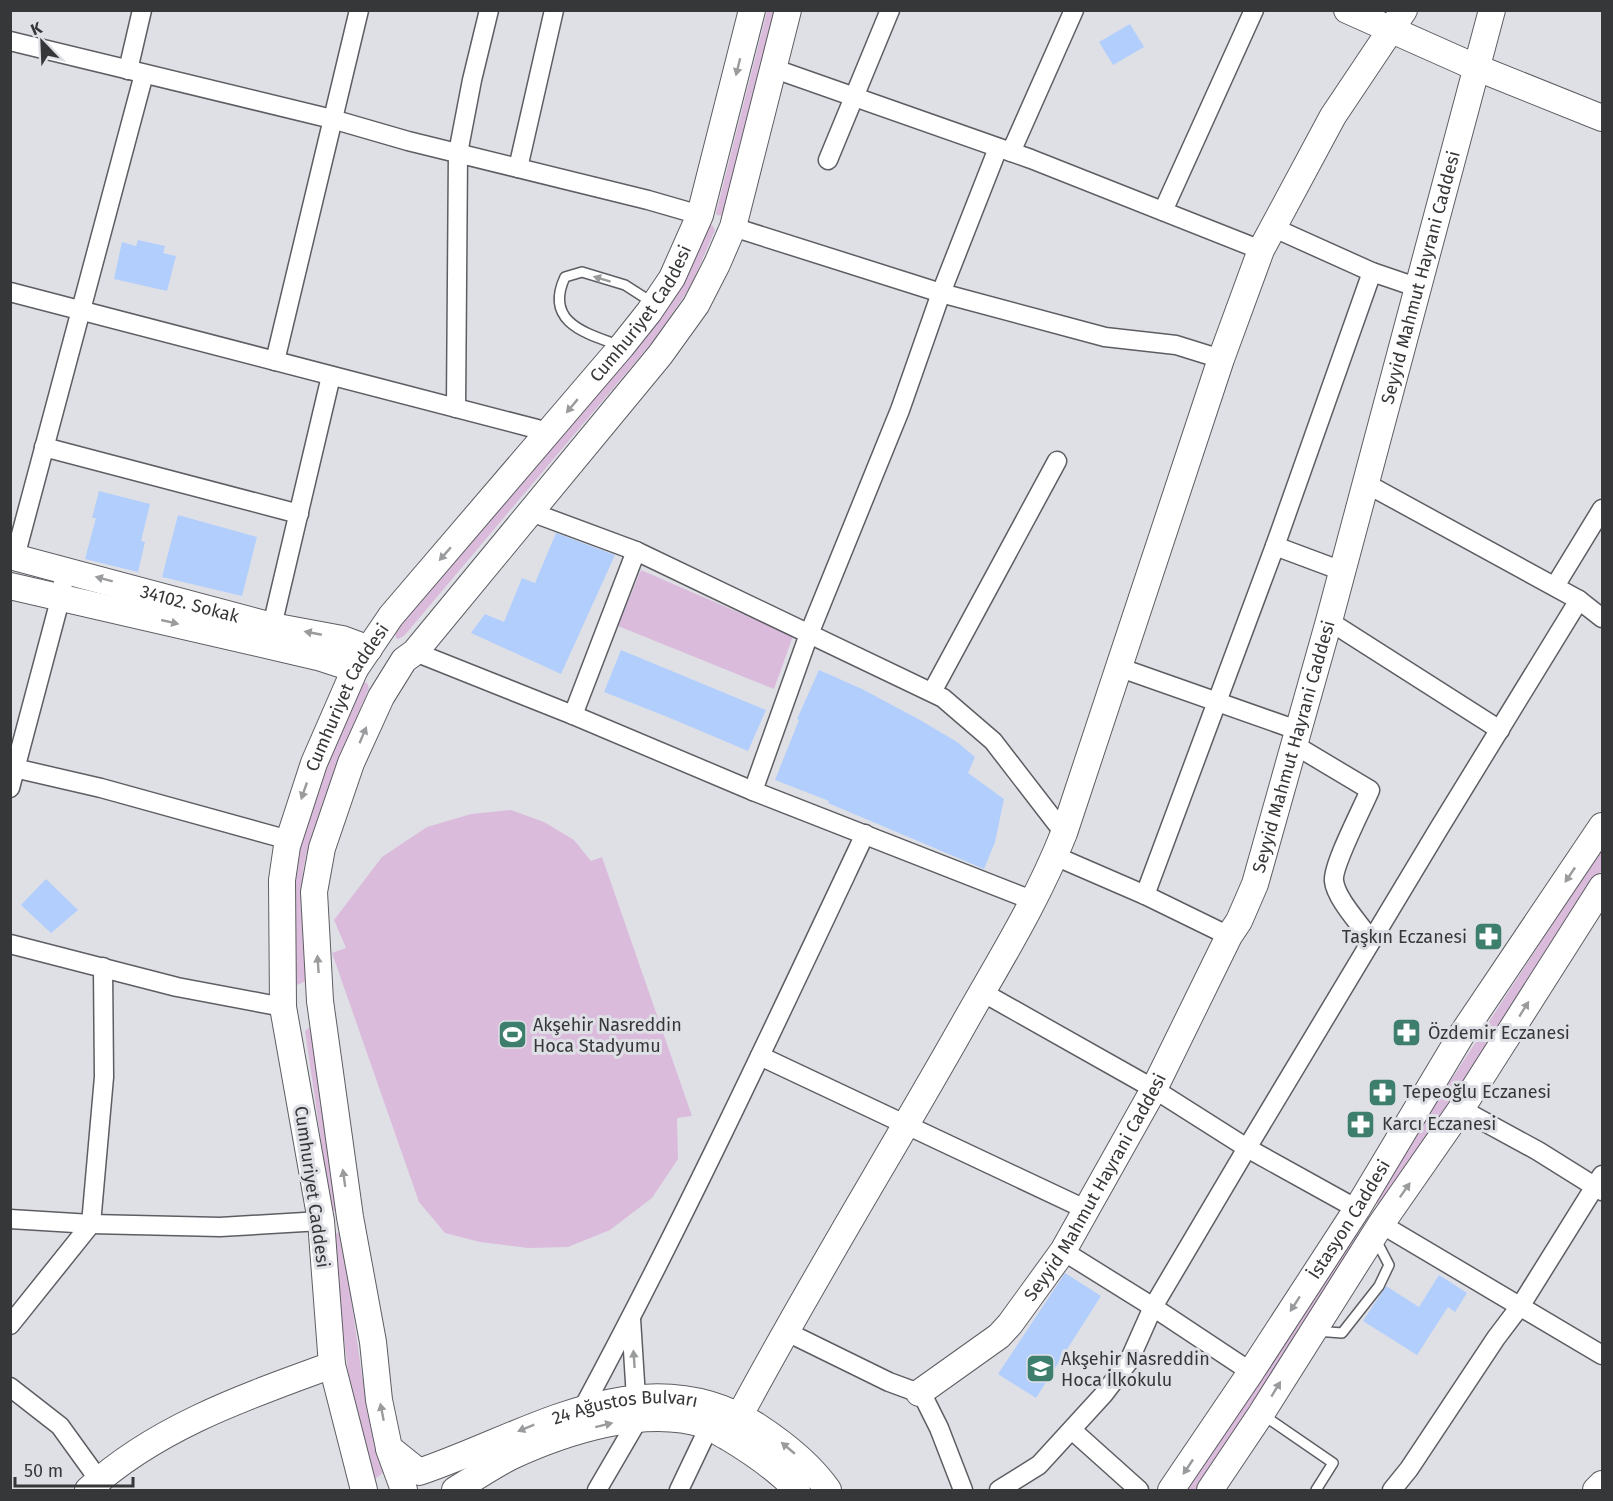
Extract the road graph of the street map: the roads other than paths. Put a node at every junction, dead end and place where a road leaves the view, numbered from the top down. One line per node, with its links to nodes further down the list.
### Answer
1 (142, 10): 16 (street)
2 (358, 10): 19 (street)
3 (489, 10): 21 (street)
4 (554, 10): 23 (street)
5 (752, 10): 25 (main road, Cumhuriyet Caddesi, one-way to 25)
6 (788, 10): 15 (main road, Cumhuriyet Caddesi)
7 (890, 10): 17 (street)
8 (1074, 10): 20 (street)
9 (1254, 10): 24 (street)
10 (1347, 10): 12 (main road)
11 (1492, 10): 14 (main road, Seyyid Mahmut Hayrani Caddesi)
12 (1398, 20): 14 (main road); 27 (main road)
13 (10, 41): 16 (street)
14 (1475, 67): 18 (main road); 30 (main road, Seyyid Mahmut Hayrani Caddesi)
15 (775, 69): 17 (street); 26 (main road, Cumhuriyet Caddesi)
16 (136, 72): 19 (street); 34 (street)
17 (854, 97): 20 (street); 22 (street)
18 (1602, 118)
19 (332, 119): 21 (street); 37 (street)
20 (1004, 150): 24 (street); 32 (street)
21 (458, 153): 23 (street); 39 (street)
22 (828, 160)
23 (518, 168): 25 (street)
24 (1163, 211): 28 (street)
25 (699, 215): 26 (main road); 33 (main road, Cumhuriyet Caddesi)
26 (733, 227): 32 (street); 45 (main road, Cumhuriyet Caddesi)
27 (1272, 227): 28 (main road); 29 (street)
28 (1261, 250): 36 (main road)
29 (1372, 272): 30 (street); 47 (street)
30 (1419, 288): 43 (main road, Seyyid Mahmut Hayrani Caddesi)
31 (10, 292): 34 (street)
32 (941, 293): 36 (street); 59 (street)
33 (655, 304): 35 (main road, Cumhuriyet Caddesi); 35 (lane, one-way to 35)
34 (80, 310): 37 (street); 41 (street)
35 (622, 346): 40 (main road, Cumhuriyet Caddesi, one-way to 40)
36 (1221, 358): 62 (main road)
37 (275, 361): 38 (street)
38 (331, 376): 39 (street); 46 (street)
39 (456, 408): 40 (street)
40 (547, 435): 60 (main road, Cumhuriyet Caddesi, one-way to 60)
41 (44, 447): 46 (street); 49 (street)
42 (1057, 461): 63 (street)
43 (1365, 483): 51 (main road, Seyyid Mahmut Hayrani Caddesi); 53 (street)
44 (1602, 509): 53 (street)
45 (531, 512): 48 (street); 61 (main road, Cumhuriyet Caddesi)
46 (299, 514): 58 (street)
47 (1275, 546): 51 (street); 64 (street)
48 (636, 551): 59 (street); 65 (street)
49 (13, 556): 50 (main road, 34102. Sokak)
50 (64, 569): 54 (street); 58 (main road, 34102. Sokak, one-way to 50)
51 (1342, 571): 57 (main road, Seyyid Mahmut Hayrani Caddesi)
52 (10, 586): 54 (main road, 34102. Sokak)
53 (1555, 586): 55 (street)
54 (61, 596): 60 (main road, 34102. Sokak, one-way to 60); 68 (street)
55 (1580, 600): 56 (street); 66 (street)
56 (1602, 618)
57 (1329, 621): 66 (street); 67 (main road, Seyyid Mahmut Hayrani Caddesi)
58 (272, 626): 60 (main road, 34102. Sokak, one-way to 58)
59 (809, 634): 63 (street); 70 (street)
60 (362, 658): 61 (main road); 73 (main road, Cumhuriyet Caddesi, one-way to 73)
61 (407, 660): 65 (street); 83 (main road, Cumhuriyet Caddesi, one-way to 61)
62 (1118, 667): 64 (street); 74 (main road)
63 (932, 692): 74 (street)
64 (1218, 703): 67 (street); 76 (street)
65 (573, 715): 70 (street)
66 (1500, 730): 79 (street)
67 (1295, 737): 78 (main road, Seyyid Mahmut Hayrani Caddesi); 79 (street)
68 (13, 767): 69 (street); 73 (street)
69 (10, 788)
70 (753, 791): 72 (street)
71 (1602, 826): 91 (main road, İstasyon Caddesi, one-way to 91)
72 (865, 834): 77 (street); 85 (street)
73 (289, 840): 84 (main road, Cumhuriyet Caddesi)
74 (1059, 844): 76 (street); 77 (main road)
75 (1602, 887): 87 (main road, İstasyon Caddesi, one-way to 75)
76 (1145, 895): 78 (street)
77 (1034, 901): 82 (main road)
78 (1229, 936): 86 (main road, Seyyid Mahmut Hayrani Caddesi)
79 (1371, 940): 89 (street)
80 (10, 944): 81 (street)
81 (104, 967): 84 (street); 96 (street)
82 (982, 992): 86 (street); 88 (main road)
83 (320, 1001): 84 (main road); 93 (main road, Cumhuriyet Caddesi, one-way to 83)
84 (283, 1007): 95 (main road, Cumhuriyet Caddesi)
85 (760, 1056): 88 (street); 101 (street)
86 (1154, 1089): 89 (street); 92 (main road, Seyyid Mahmut Hayrani Caddesi)
87 (1461, 1109): 90 (street); 97 (main road, İstasyon Caddesi, one-way to 87)
88 (906, 1126): 92 (street); 103 (main road)
89 (1247, 1148): 91 (street); 100 (street)
90 (1600, 1184): 99 (street)
91 (1357, 1209): 106 (main road, İstasyon Caddesi, one-way to 106)
92 (1087, 1210): 98 (main road, Seyyid Mahmut Hayrani Caddesi)
93 (350, 1217): 95 (main road); 115 (main road, Cumhuriyet Caddesi, one-way to 93)
94 (10, 1219): 96 (street)
95 (321, 1221): 96 (street); 105 (main road, Cumhuriyet Caddesi)
96 (92, 1224): 102 (street)
97 (1377, 1230): 99 (street); 111 (main road, İstasyon Caddesi, one-way to 97)
98 (1063, 1251): 100 (street); 108 (main road, Seyyid Mahmut Hayrani Caddesi)
99 (1521, 1305): 104 (street); 130 (street)
100 (1153, 1307): 106 (street); 114 (street)
101 (631, 1319): 109 (street); 110 (street, one-way to 101)
102 (10, 1325)
103 (785, 1331): 108 (street); 112 (main road)
104 (1602, 1355)
105 (332, 1365): 117 (main road); 119 (main road, Cumhuriyet Caddesi)
106 (1251, 1372): 128 (main road, İstasyon Caddesi, one-way to 128)
107 (10, 1387): 117 (street)
108 (919, 1393): 125 (street)
109 (583, 1408): 110 (main road, 24 Ağustos Bulvarı); 115 (main road, 24 Ağustos Bulvarı, one-way to 115)
110 (638, 1408): 112 (main road, 24 Ağustos Bulvarı); 113 (main road, 24 Ağustos Bulvarı); 120 (main road, 24 Ağustos Bulvarı, one-way to 110); 121 (street)
111 (1261, 1414): 118 (main road, İstasyon Caddesi); 129 (lane)
112 (740, 1415): 124 (main road, 24 Ağustos Bulvarı, one-way to 112)
113 (709, 1427): 122 (street); 123 (main road, 24 Ağustos Bulvarı)
114 (1072, 1430): 126 (street); 127 (street)
115 (402, 1475)
116 (1602, 1484): 131 (main road)
117 (94, 1485)
118 (1213, 1489)
119 (364, 1491)
120 (455, 1491)
121 (597, 1491)
122 (679, 1491)
123 (797, 1491)
124 (828, 1491)
125 (963, 1491)
126 (999, 1491)
127 (1139, 1491)
128 (1171, 1491)
129 (1316, 1491)
130 (1392, 1491)
131 (1596, 1491)

